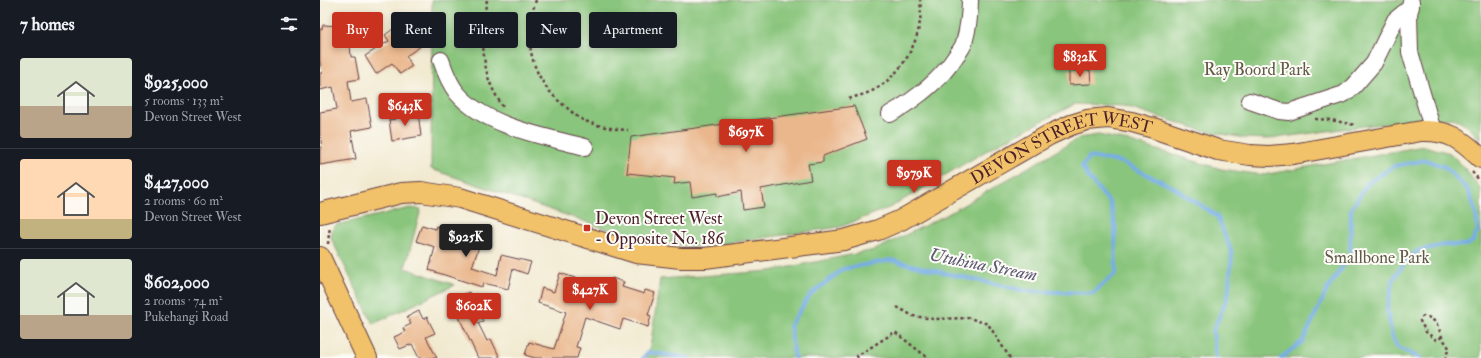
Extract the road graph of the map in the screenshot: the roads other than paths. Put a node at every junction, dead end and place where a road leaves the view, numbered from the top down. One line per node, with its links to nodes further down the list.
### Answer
1 (970, 0): 5 (lane)
2 (1411, 4): 4 (lane); 6 (lane)
3 (441, 60): 7 (lane)
4 (1250, 101)
5 (890, 114)
6 (1433, 131): 8 (main road, DEVON STREET WEST); 9 (main road, DEVON STREET WEST)
7 (585, 147)
8 (1474, 162)
9 (327, 218)
10 (324, 252): 11 (main road)
11 (367, 358)

